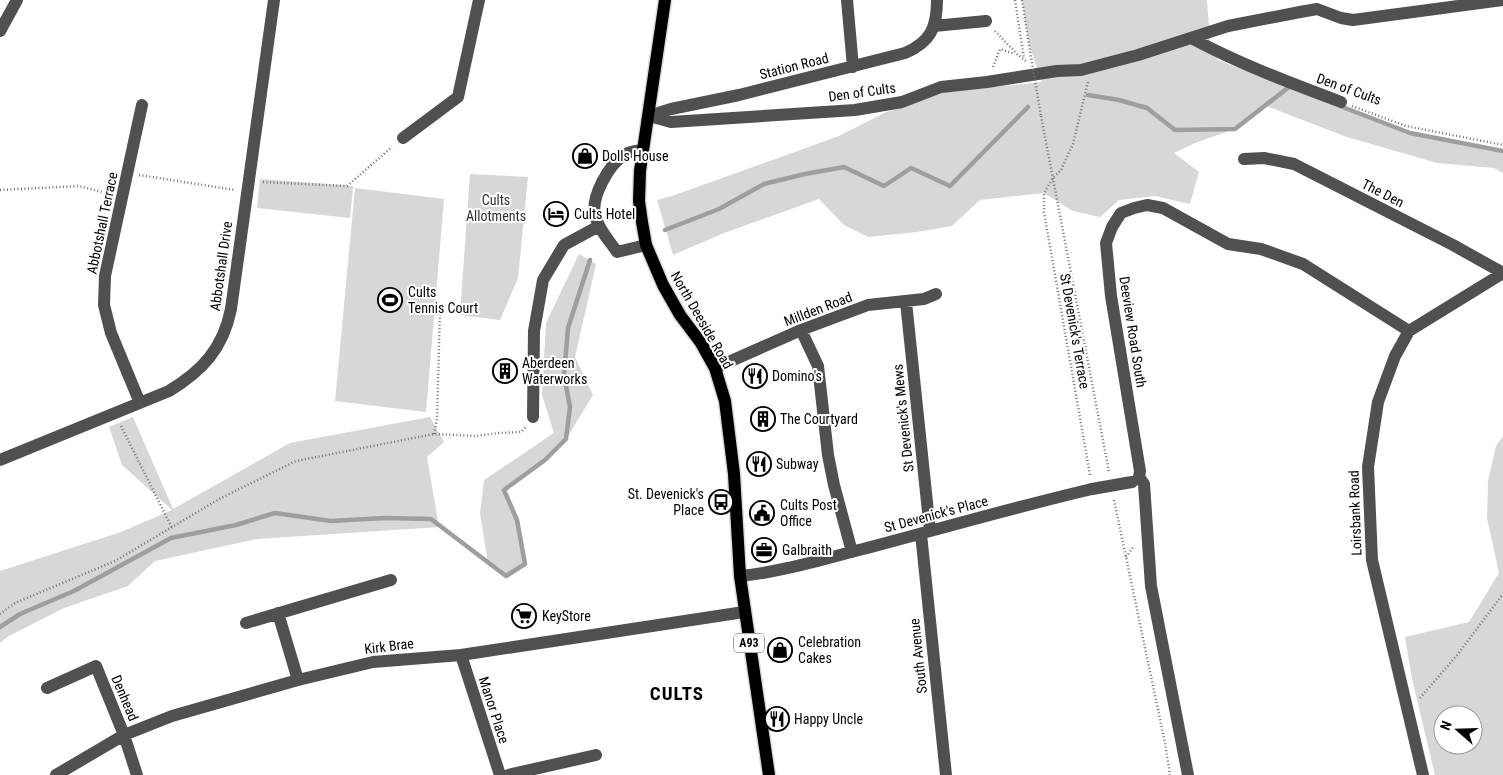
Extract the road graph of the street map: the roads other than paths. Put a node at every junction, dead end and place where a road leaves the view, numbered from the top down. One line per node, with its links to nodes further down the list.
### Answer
1 (17, 0): 11 (street)
2 (274, 0): 28 (street, Abbotshall Drive)
3 (479, 0): 17 (street)
4 (665, 0): 16 (main road, North Deeside Road / A93)
5 (847, 0): 13 (street)
6 (937, 0): 10 (street, Station Road)
7 (1503, 0): 8 (street)
8 (1318, 5): 12 (street, Den of Cults)
9 (986, 21): 10 (street)
10 (934, 26): 13 (street, Station Road)
11 (0, 31)
12 (1192, 38): 14 (street, Den of Cults); 16 (street, Den of Cults)
13 (853, 67): 16 (street, Station Road)
14 (1341, 102)
15 (142, 104): 28 (street, Abbotshall Terrace)
16 (649, 116): 18 (main road, North Deeside Road / A93)
17 (403, 138)
18 (643, 150): 20 (street); 21 (main road, North Deeside Road / A93)
19 (1244, 159): 22 (street, The Den)
20 (599, 226): 21 (street); 29 (street)
21 (646, 245): 27 (main road, North Deeside Road / A93)
22 (1503, 273): 26 (street, Loirsbank Road)
23 (936, 294): 24 (street, Millden Road)
24 (906, 302): 25 (street, Millden Road); 32 (street, St Devenick's Mews)
25 (801, 330): 27 (street, Millden Road); 33 (street)
26 (1409, 331): 31 (street, Deeview Road South); 51 (street, Loirsbank Road)
27 (716, 368): 34 (main road, North Deeside Road / A93)
28 (140, 403): 30 (street, Abbotshall Drive)
29 (532, 417)
30 (0, 460)
31 (1135, 479): 32 (street, St Devenick's Place, bridge); 50 (street, Deeview Road South)
32 (926, 533): 33 (street, St Devenick's Place); 49 (street, South Avenue)
33 (852, 552): 34 (street, St Devenick's Place)
34 (740, 576): 36 (main road, North Deeside Road / A93)
35 (391, 580): 37 (street)
36 (744, 612): 39 (street, Kirk Brae); 48 (main road, North Deeside Road / A93)
37 (278, 613): 38 (street); 40 (street)
38 (246, 623)
39 (461, 654): 40 (street, Kirk Brae); 46 (street, Manor Place)
40 (298, 680): 42 (street, Kirk Brae)
41 (47, 688): 42 (street, Denhead)
42 (124, 735): 44 (street, Kirk Brae); 45 (street)
43 (596, 755): 47 (street)
44 (56, 775)
45 (137, 775)
46 (500, 775)
47 (508, 775)
48 (769, 775)
49 (946, 775)
50 (1188, 775)
51 (1423, 775)

